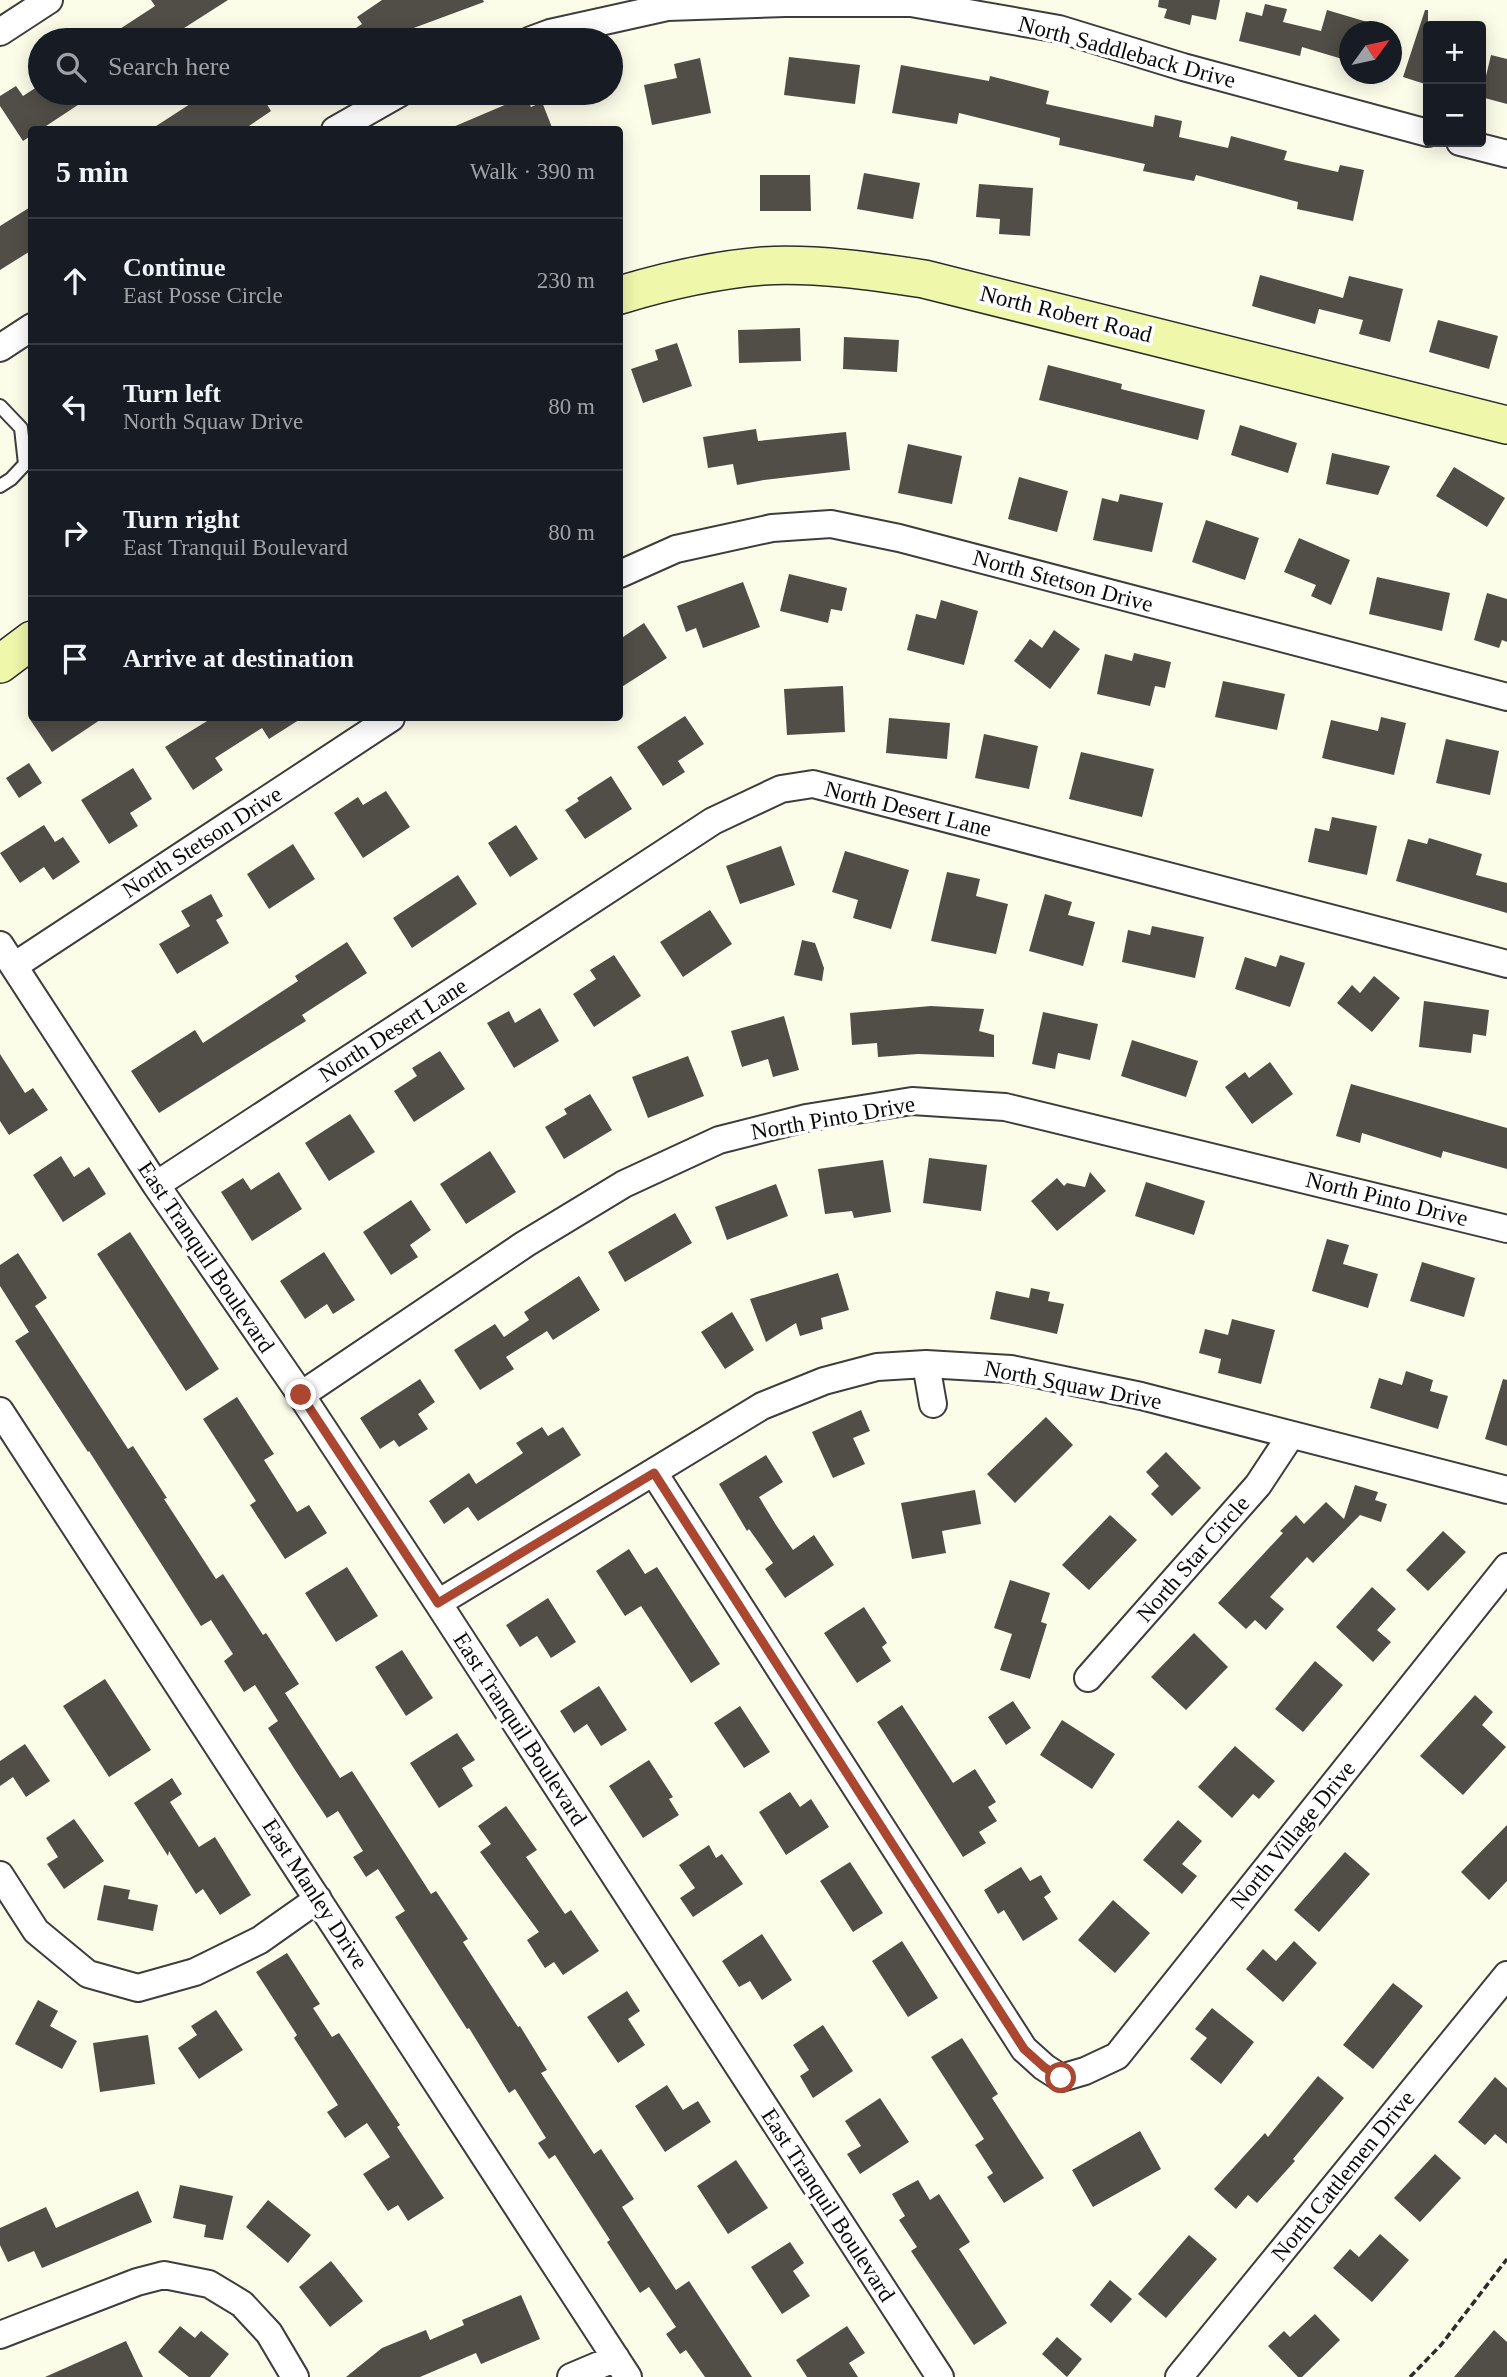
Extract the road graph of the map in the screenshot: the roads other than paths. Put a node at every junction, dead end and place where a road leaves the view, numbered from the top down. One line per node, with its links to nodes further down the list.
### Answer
1 (49, 0): 3 (street)
2 (573, 28): 6 (street, North Saddleback Drive)
3 (0, 32)
4 (379, 105): 5 (street)
5 (342, 126)
6 (1423, 132)
7 (1480, 147): 8 (street)
8 (1507, 154)
9 (623, 294): 13 (main road, North Robert Road)
10 (28, 330): 11 (street)
11 (0, 348)
12 (0, 406): 14 (lane)
13 (1507, 425)
14 (0, 486)
15 (623, 573): 18 (street, North Stetson Drive)
16 (28, 643): 17 (main road)
17 (0, 664)
18 (1507, 696)
19 (386, 721): 20 (street, North Stetson Drive)
20 (7, 956): 22 (street, East Tranquil Boulevard)
21 (1507, 964): 22 (street, North Desert Lane)
22 (156, 1185): 25 (street, East Tranquil Boulevard)
23 (1507, 1229): 25 (street, North Pinto Drive)
24 (926, 1364): 26 (street); 28 (street, North Squaw Drive); 29 (street, North Squaw Drive)
25 (301, 1395): 32 (street, East Tranquil Boulevard)
26 (933, 1404)
27 (0, 1412): 35 (street, East Manley Drive)
28 (1291, 1434): 30 (street, North Squaw Drive); 33 (street, North Star Circle)
29 (654, 1473): 31 (street, North Village Drive); 32 (street, North Squaw Drive)
30 (1507, 1490)
31 (1507, 1567)
32 (438, 1603): 41 (street, East Tranquil Boulevard)
33 (1087, 1678)
34 (0, 1875): 35 (street)
35 (318, 1899): 38 (street, East Manley Drive)
36 (1507, 1975): 42 (street, North Cattlemen Drive)
37 (1, 2332): 39 (street)
38 (622, 2367): 40 (street)
39 (295, 2377)
40 (571, 2377)
41 (940, 2377)
42 (1179, 2377)

